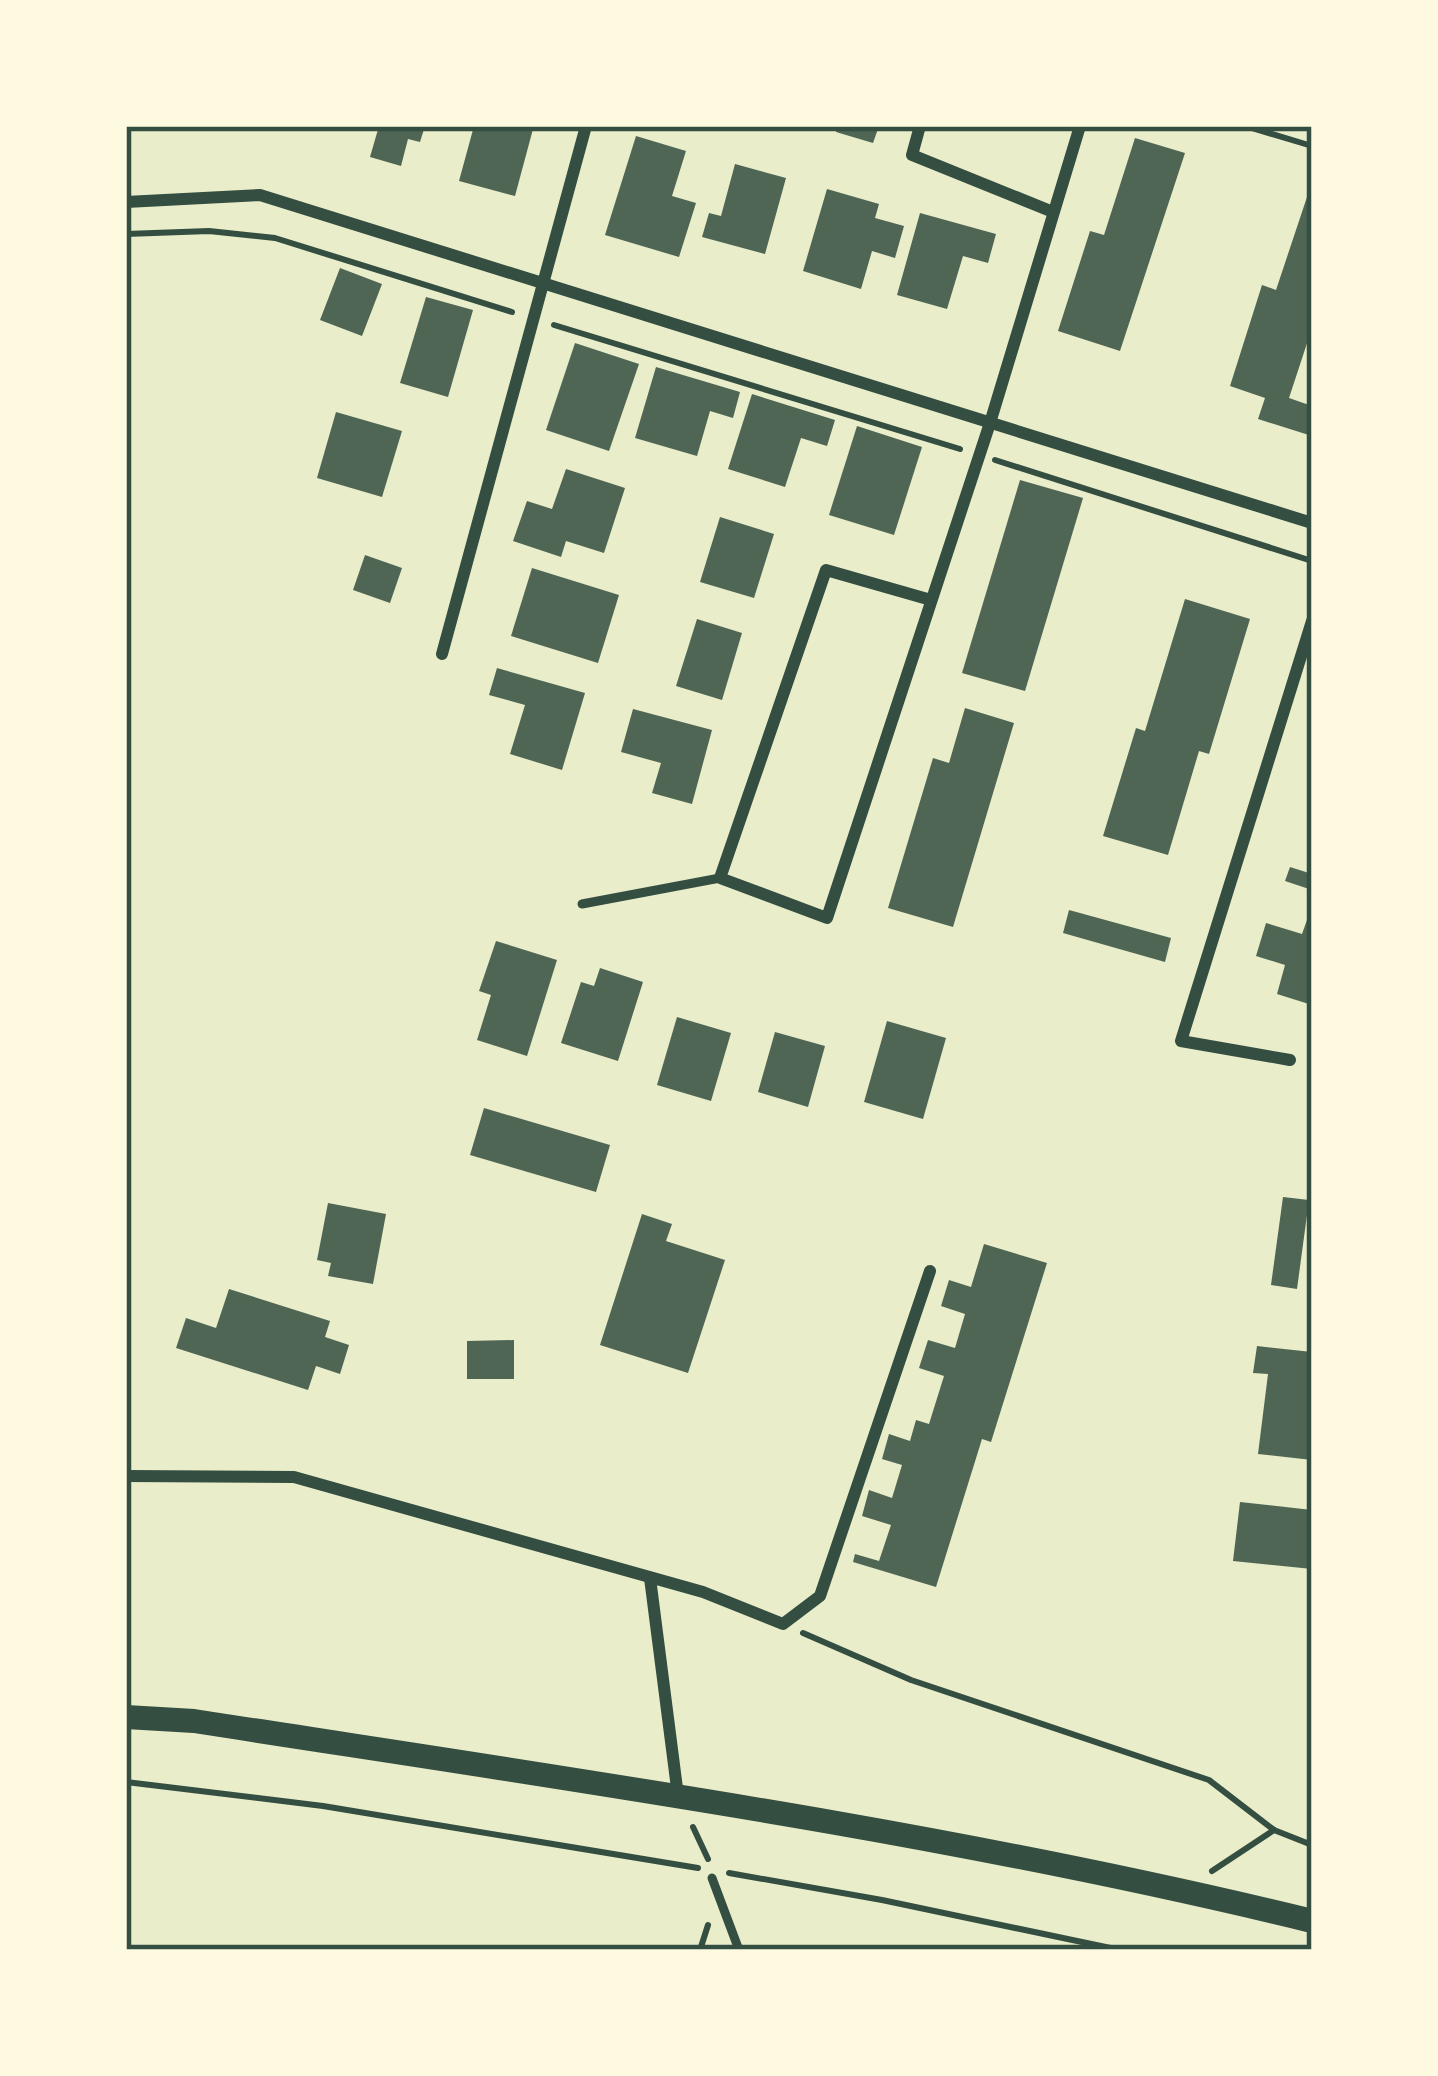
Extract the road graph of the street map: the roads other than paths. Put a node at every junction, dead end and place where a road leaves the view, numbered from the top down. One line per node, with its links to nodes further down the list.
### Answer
1 (586, 126): 6 (street)
2 (920, 126): 5 (street)
3 (1080, 126): 5 (street)
4 (126, 202): 6 (street)
5 (1053, 212): 7 (street)
6 (542, 283): 7 (street); 11 (street)
7 (991, 423): 8 (street); 9 (street)
8 (1312, 523)
9 (931, 600): 12 (street); 12 (street)
10 (1312, 621): 14 (street)
11 (442, 654)
12 (720, 878): 13 (lane)
13 (582, 904)
14 (1290, 1060)
15 (929, 1271): 17 (street)
16 (126, 1477): 17 (street)
17 (650, 1578): 19 (street)
18 (126, 1717): 19 (main road)
19 (678, 1796): 21 (main road)
20 (713, 1874): 22 (lane)
21 (1312, 1921)
22 (739, 1950)

